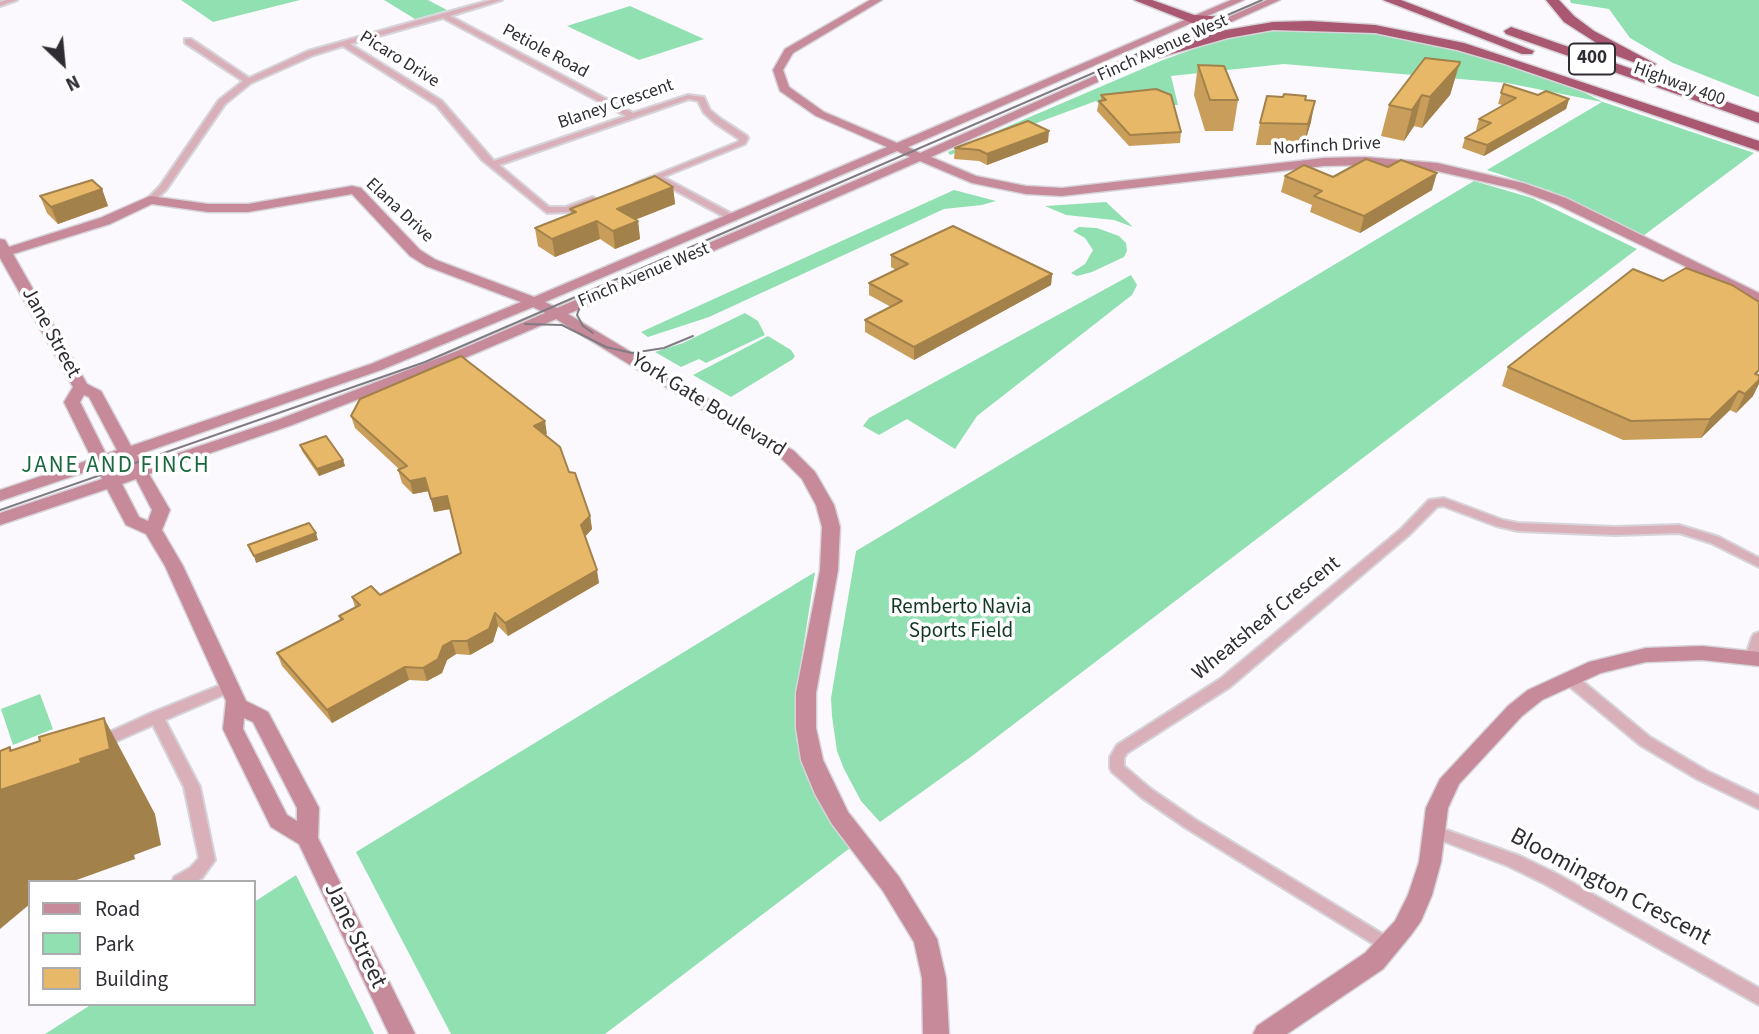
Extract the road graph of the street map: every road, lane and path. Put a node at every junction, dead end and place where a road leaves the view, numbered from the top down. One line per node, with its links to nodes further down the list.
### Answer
1 (15, 0): 11 (street)
2 (499, 0): 12 (street)
3 (877, 0): 24 (main road, Norfinch Drive)
4 (1140, 0): 13 (highway)
5 (1163, 0): 13 (highway)
6 (1239, 0): 13 (main road, Finch Avenue West)
7 (1275, 0): 14 (main road, Finch Avenue West)
8 (1389, 0): 22 (highway, Highway 400 / 400)
9 (1424, 0): 21 (highway, Highway 400 / 400)
10 (1552, 0): 19 (highway)
11 (0, 4)
12 (444, 16): 16 (street); 20 (street, Petiole Road)
13 (1198, 17): 14 (highway); 24 (main road, Finch Avenue West)
14 (1225, 21): 17 (main road, Finch Avenue West)
15 (188, 41): 18 (street)
16 (344, 44): 18 (street); 26 (street, Picaro Drive)
17 (1140, 59): 23 (highway); 25 (main road, Finch Avenue West)
18 (248, 81): 30 (street)
19 (1759, 108)
20 (631, 115): 26 (street, Blaney Crescent); 27 (street, Blaney Crescent)
21 (1759, 118)
22 (1759, 135)
23 (1759, 146)
24 (897, 147): 25 (main road, Norfinch Drive); 31 (main road, Finch Avenue West)
25 (919, 157): 33 (main road, Norfinch Drive); 35 (main road, Finch Avenue West)
26 (493, 164): 29 (street)
27 (657, 177): 28 (street, Blaney Crescent); 31 (street)
28 (633, 185)
29 (598, 198)
30 (150, 200): 32 (main road); 34 (main road, Elana Drive)
31 (733, 218): 34 (main road, Finch Avenue West)
32 (2, 250): 36 (main road, Jane Street)
33 (1759, 298)
34 (534, 302): 35 (main road, York Gate Boulevard); 37 (main road, Finch Avenue West)
35 (556, 313): 39 (main road, Finch Avenue West); 59 (main road, York Gate Boulevard)
36 (81, 387): 37 (main road, Jane Street); 38 (main road, Jane Street)
37 (128, 452): 38 (main road, Finch Avenue West); 39 (main road, Jane Street)
38 (101, 461): 40 (main road, Jane Street); 41 (main road, Finch Avenue West)
39 (140, 472): 40 (main road, Finch Avenue West); 43 (main road, Jane Street)
40 (112, 481): 42 (main road, Finch Avenue West); 43 (main road, Jane Street)
41 (0, 496)
42 (0, 519)
43 (153, 530): 48 (main road, Jane Street)
44 (1759, 563): 57 (street, Wheatsheaf Crescent)
45 (1759, 638): 46 (street)
46 (1755, 658): 47 (main road)
47 (1569, 678): 53 (street); 54 (main road)
48 (234, 696): 49 (street); 51 (main road, Jane Street); 52 (main road, Jane Street)
49 (156, 718): 50 (street); 56 (street)
50 (86, 750)
51 (287, 767): 52 (main road); 55 (main road, Jane Street)
52 (259, 781): 55 (main road, Jane Street)
53 (1759, 803)
54 (1434, 832): 57 (main road); 58 (street, Bloomington Crescent)
55 (307, 838): 60 (main road, Jane Street)
56 (184, 880)
57 (1388, 946): 61 (main road)
58 (1759, 997)
59 (938, 1033)
60 (402, 1034)
61 (1266, 1034)

